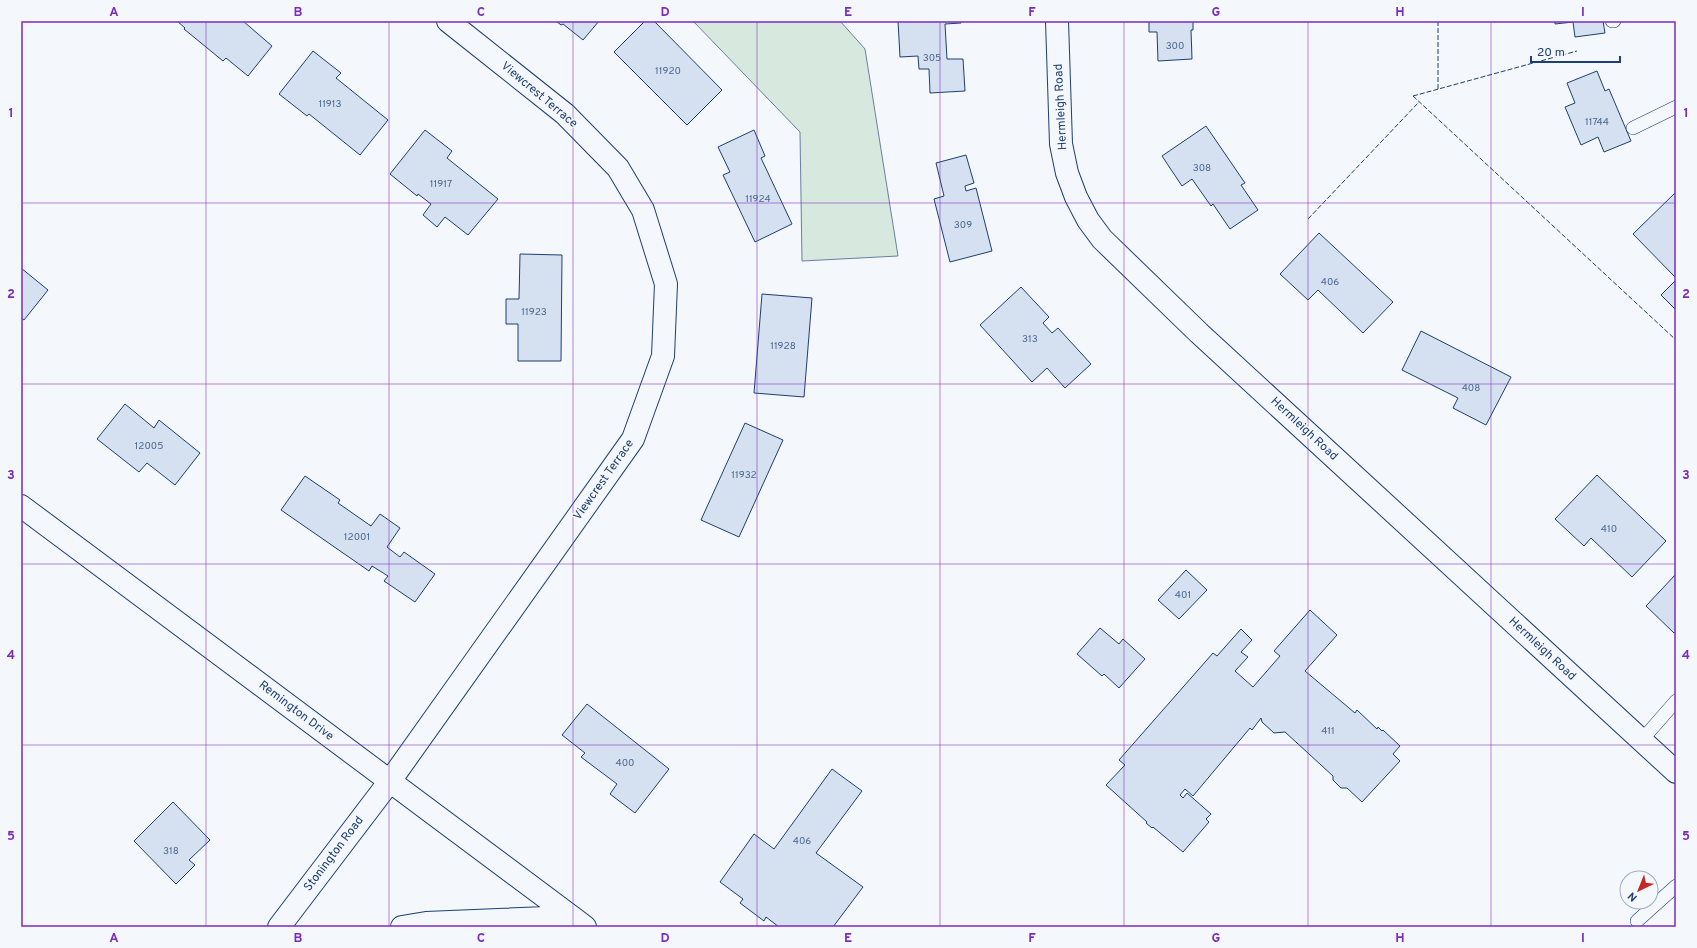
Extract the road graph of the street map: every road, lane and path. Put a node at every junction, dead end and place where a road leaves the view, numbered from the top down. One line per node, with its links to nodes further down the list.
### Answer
1 (448, 21): 9 (street, Viewcrest Terrace)
2 (1058, 21): 7 (street, Hermleigh Road)
3 (1676, 108): 4 (lane)
4 (1633, 128)
5 (21, 506): 9 (street, Remington Drive)
6 (1676, 701): 7 (lane)
7 (1641, 741): 8 (street, Hermleigh Road)
8 (1676, 772)
9 (390, 781): 12 (street, Remington Drive); 13 (street, Stonington Road)
10 (1676, 886): 11 (lane)
11 (1637, 921)
12 (578, 922): 14 (street)
13 (279, 927)
14 (402, 927)

